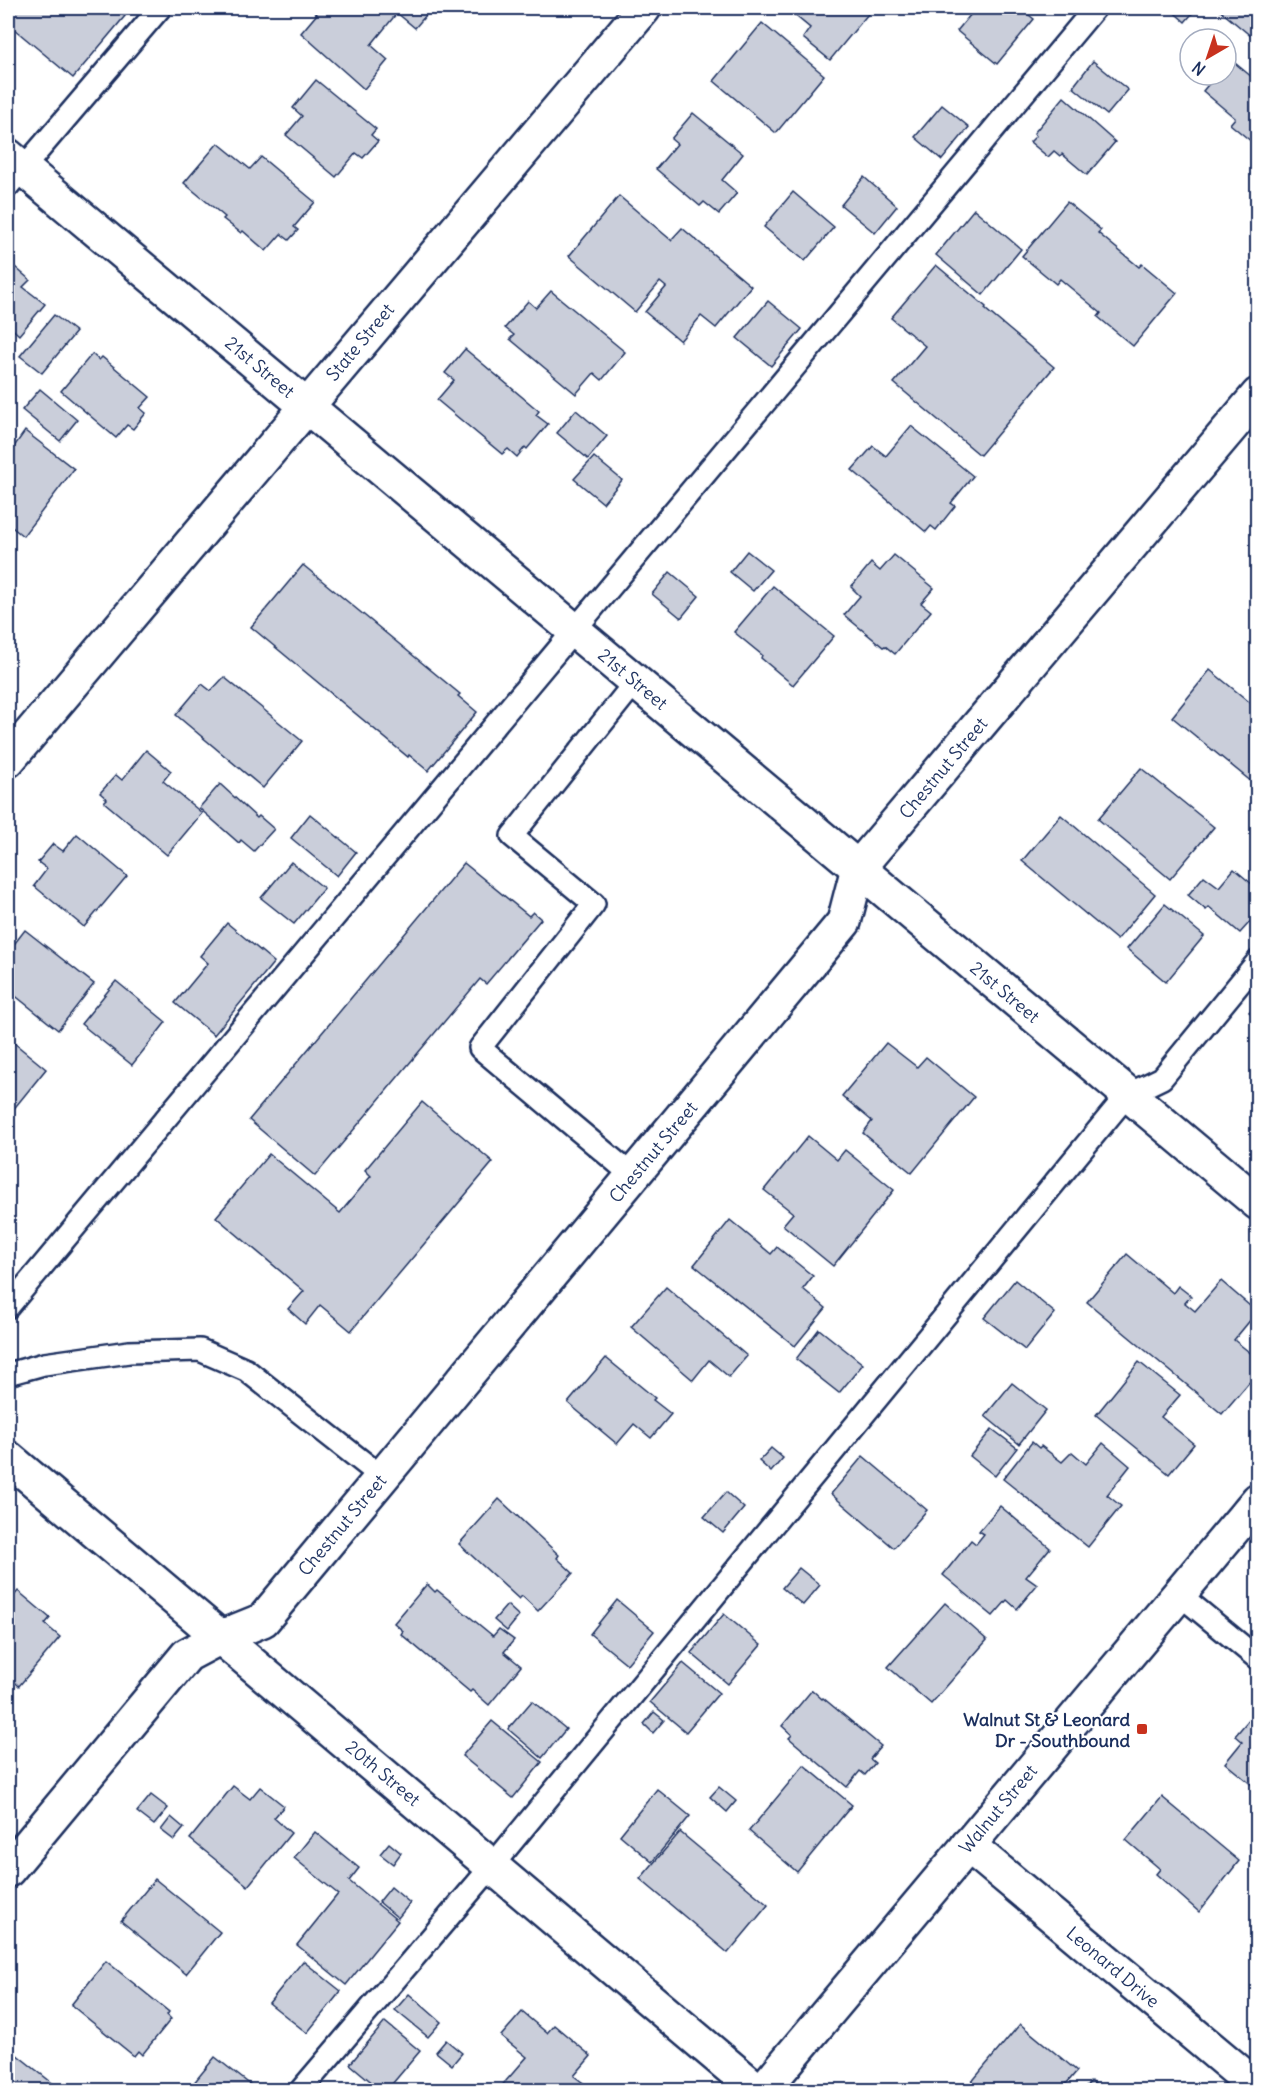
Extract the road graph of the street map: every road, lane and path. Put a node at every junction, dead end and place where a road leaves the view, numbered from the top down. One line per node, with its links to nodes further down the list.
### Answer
1 (160, 8): 4 (lane)
2 (644, 8): 6 (street, State Street)
3 (1095, 8): 7 (lane)
4 (12, 170): 6 (street, 21st Street)
5 (1257, 395): 10 (street, Chestnut Street)
6 (306, 406): 7 (street, 21st Street); 9 (street, State Street)
7 (575, 631): 8 (street, 21st Street); 15 (lane)
8 (636, 681): 10 (street, 21st Street); 13 (lane)
9 (8, 760)
10 (858, 868): 12 (street, 21st Street); 13 (street, Chestnut Street)
11 (1257, 961): 12 (lane)
12 (1127, 1095): 14 (street, 21st Street); 24 (lane)
13 (633, 1176): 18 (street, Chestnut Street)
14 (1257, 1203)
15 (8, 1307)
16 (8, 1374): 18 (lane)
17 (8, 1458): 21 (street, 20th Street)
18 (382, 1477): 21 (street, Chestnut Street)
19 (1257, 1500): 20 (street, Walnut Street)
20 (1179, 1594): 22 (lane); 23 (street, Walnut Street)
21 (221, 1636): 24 (street, 20th Street); 25 (street, Chestnut Street)
22 (1257, 1659)
23 (968, 1845): 26 (street, Leonard Drive); 29 (street, Walnut Street)
24 (492, 1866): 27 (lane); 28 (street, 20th Street)
25 (8, 1870)
26 (1257, 2088)
27 (301, 2091)
28 (757, 2091)
29 (763, 2091)

